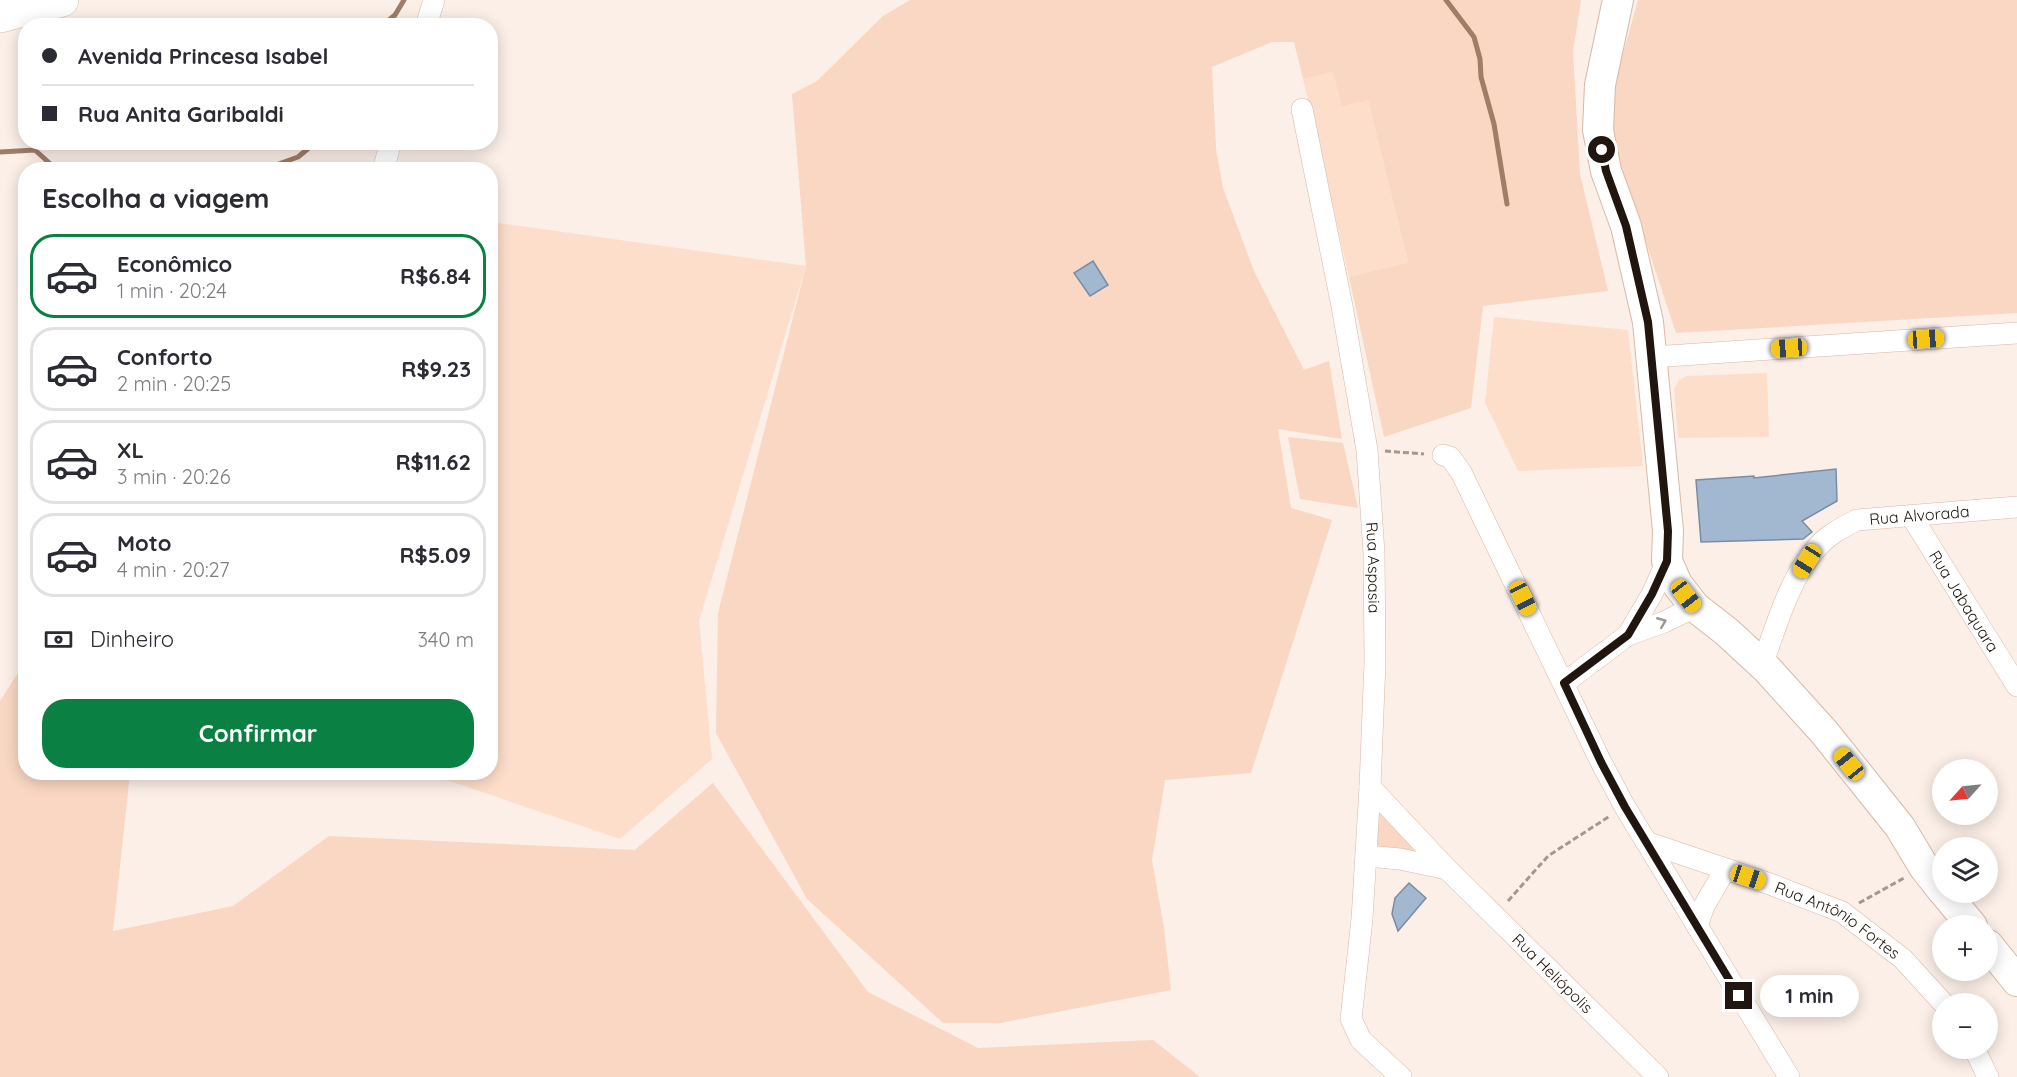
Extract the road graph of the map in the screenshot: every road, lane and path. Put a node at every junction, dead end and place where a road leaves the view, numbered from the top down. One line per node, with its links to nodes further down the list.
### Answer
1 (62, 0): 4 (main road)
2 (434, 0): 5 (street)
3 (1618, 0): 8 (main road)
4 (0, 16)
5 (428, 18)
6 (1302, 109): 9 (street, Rua Aspasia)
7 (2017, 333): 8 (street)
8 (1652, 357): 13 (main road)
9 (1367, 450): 10 (path); 19 (street, Rua Aspasia)
10 (1443, 455): 17 (street)
11 (2017, 507): 12 (street, Rua Alvorada)
12 (1912, 517): 16 (street, Rua Alvorada); 18 (street, Rua Jabaquara)
13 (1667, 561): 14 (main road); 15 (street)
14 (1695, 607): 15 (street, one-way to 14); 16 (main road)
15 (1628, 635): 17 (street)
16 (1762, 665): 23 (main road)
17 (1564, 683): 20 (street)
18 (2017, 686)
19 (1370, 787): 22 (street, Rua Aspasia); 24 (street, Rua Heliópolis)
20 (1625, 807): 21 (street); 30 (path)
21 (1646, 842): 25 (street, Rua Antônio Fortes); 31 (street)
22 (1366, 856): 24 (street); 36 (street, Rua Aspasia)
23 (1924, 867): 26 (main road); 28 (path)
24 (1447, 870): 30 (street, Rua Heliópolis)
25 (1725, 870): 28 (street, Rua Antônio Fortes); 31 (street)
26 (1932, 877)
27 (1953, 903): 29 (main road)
28 (1842, 912): 34 (street, Rua Antônio Fortes)
29 (1963, 915)
30 (1495, 916): 37 (street, Rua Heliópolis)
31 (1697, 926): 38 (street)
32 (1998, 957): 33 (main road)
33 (2017, 981)
34 (1934, 993)
35 (1979, 1059): 39 (street)
36 (1401, 1077)
37 (1658, 1077)
38 (1789, 1077)
39 (1988, 1077)

